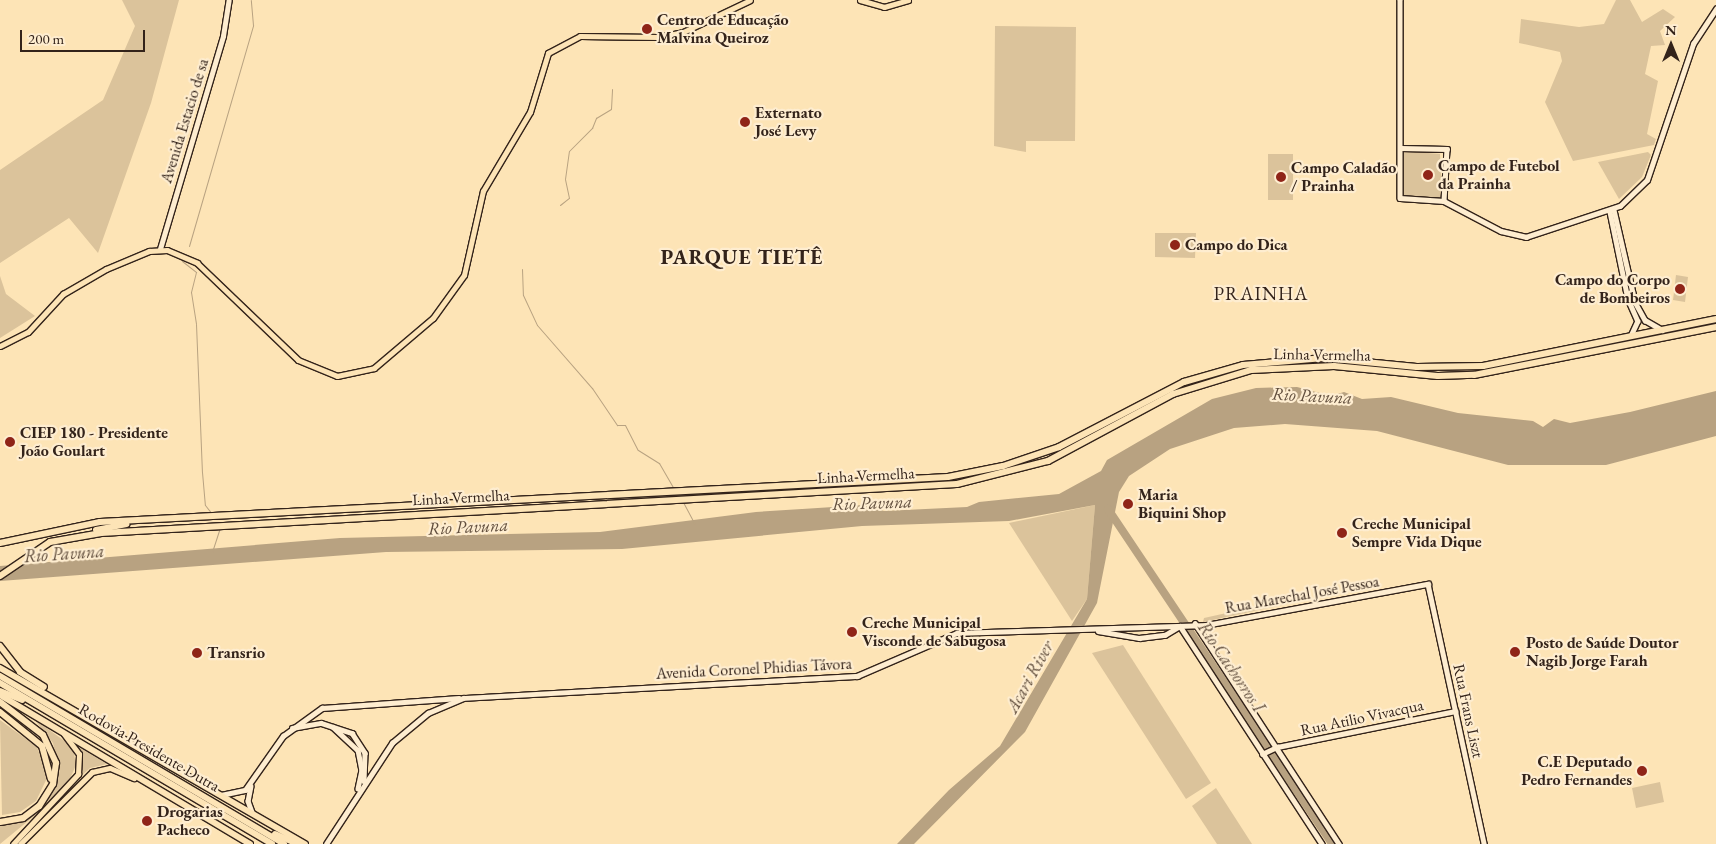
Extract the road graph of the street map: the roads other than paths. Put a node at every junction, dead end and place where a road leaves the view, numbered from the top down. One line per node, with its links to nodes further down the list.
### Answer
1 (750, 0): 10 (main road)
2 (860, 0): 3 (main road)
3 (908, 0)
4 (1400, 0): 7 (street)
5 (230, 1): 10 (street, Avenida Estacio de sa)
6 (1716, 9): 9 (street)
7 (1401, 148): 8 (street); 8 (street)
8 (1444, 201): 9 (street)
9 (1612, 211): 13 (street); 14 (street)
10 (160, 249): 15 (main road)
11 (1716, 319): 13 (highway, Linha Vermelha)
12 (1716, 327): 17 (highway, Linha Vermelha)
13 (1663, 330): 14 (highway, Linha Vermelha)
14 (1626, 338): 16 (highway, Linha Vermelha)
15 (0, 346)
16 (144, 520): 17 (highway); 18 (highway)
17 (76, 536): 19 (highway, Linha Vermelha)
18 (0, 543)
19 (0, 576)
20 (1428, 584): 21 (street, Rua Marechal José Pessoa); 33 (street, Rua Frans Liszt)
21 (1193, 623): 22 (street, Rua Marechal José Pessoa); 39 (street)
22 (1182, 626): 23 (street, Rua Marechal José Pessoa); 23 (street, Rua Marechal José Pessoa); 40 (street)
23 (1097, 630): 30 (street, Avenida Coronel Phidias Távora)
24 (0, 646): 31 (highway)
25 (0, 668): 31 (highway)
26 (0, 676): 49 (highway, Rodovia Presidente Dutra)
27 (0, 683): 38 (highway, Rodovia Presidente Dutra)
28 (0, 691): 38 (highway)
29 (0, 695): 37 (highway)
30 (463, 698): 36 (street, Avenida Coronel Phidias Távora); 42 (street, Avenida Coronel Phidias Távora)
31 (62, 701): 45 (highway)
32 (0, 702): 44 (highway)
33 (1455, 711): 39 (street, Rua Atilio Vivacqua); 60 (street, Rua Frans Liszt)
34 (0, 712): 44 (highway)
35 (327, 724): 36 (street); 42 (street); 46 (street)
36 (289, 730): 41 (street, Avenida Coronel Phidias Távora)
37 (60, 731): 43 (highway); 51 (main road)
38 (99, 742): 53 (highway, Rodovia Presidente Dutra)
39 (1275, 748): 40 (street, Rua Atilio Vivacqua); 59 (street)
40 (1263, 754): 58 (street)
41 (251, 784): 45 (street, Avenida Coronel Phidias Távora); 47 (street)
42 (362, 786): 46 (street, Avenida Coronel Phidias Távora)
43 (155, 787): 50 (main road); 52 (highway)
44 (49, 792): 48 (highway)
45 (220, 795): 47 (highway)
46 (355, 798): 57 (street, Avenida Coronel Phidias Távora)
47 (254, 815): 56 (highway)
48 (0, 822)
49 (254, 825): 54 (highway, Rodovia Presidente Dutra); 55 (highway)
50 (21, 843)
51 (13, 844)
52 (250, 844)
53 (272, 844)
54 (284, 844)
55 (297, 844)
56 (305, 844)
57 (326, 844)
58 (1322, 844)
59 (1339, 844)
60 (1484, 844)

